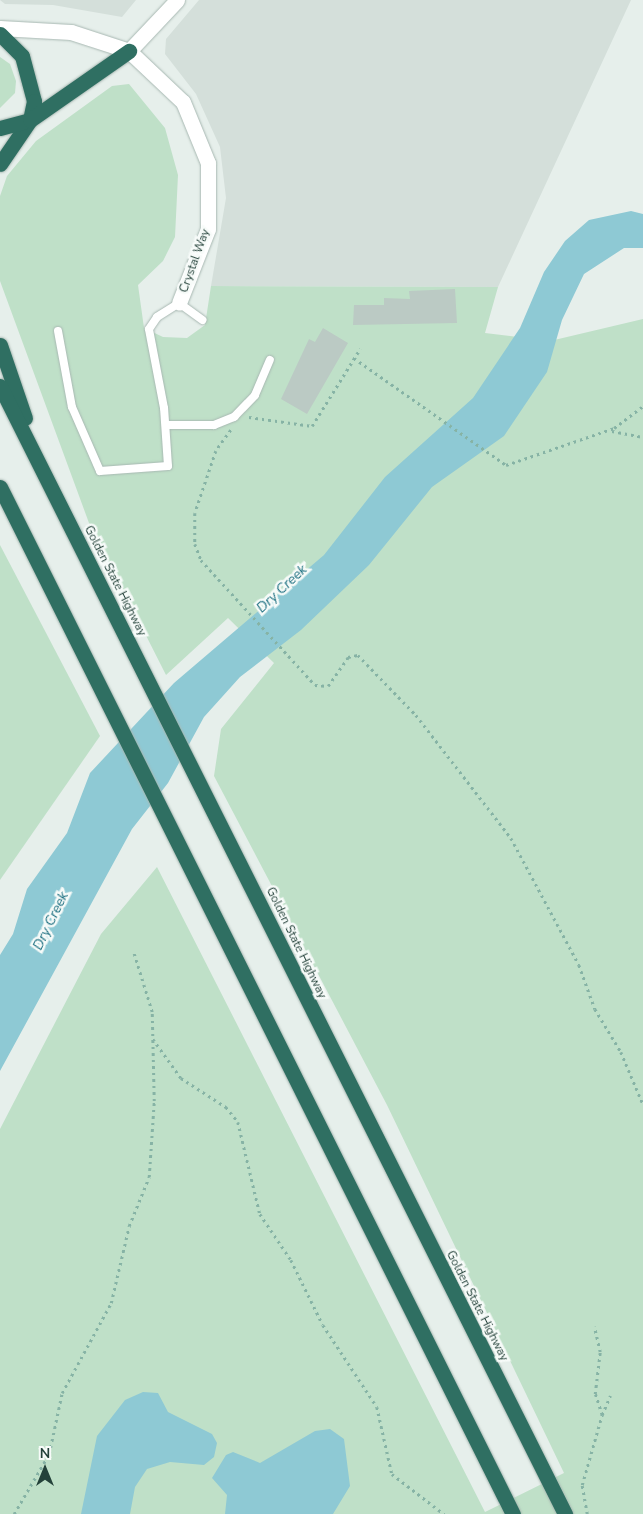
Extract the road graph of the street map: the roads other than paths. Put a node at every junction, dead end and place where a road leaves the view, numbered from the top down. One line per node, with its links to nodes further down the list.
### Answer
1 (177, 0): 4 (street)
2 (0, 28): 4 (street, Crystal Way)
3 (0, 34): 5 (highway)
4 (129, 52): 5 (highway); 8 (street, Crystal Way)
5 (30, 120): 6 (highway); 7 (highway)
6 (0, 128)
7 (0, 164)
8 (179, 303): 9 (lane); 14 (lane)
9 (202, 320)
10 (58, 331): 14 (lane)
11 (0, 345): 15 (highway)
12 (270, 360): 14 (lane)
13 (0, 386): 15 (highway, Golden State Highway)
14 (166, 425)
15 (44, 474): 18 (highway, Golden State Highway)
16 (0, 487): 17 (highway)
17 (513, 1514)
18 (565, 1514)

